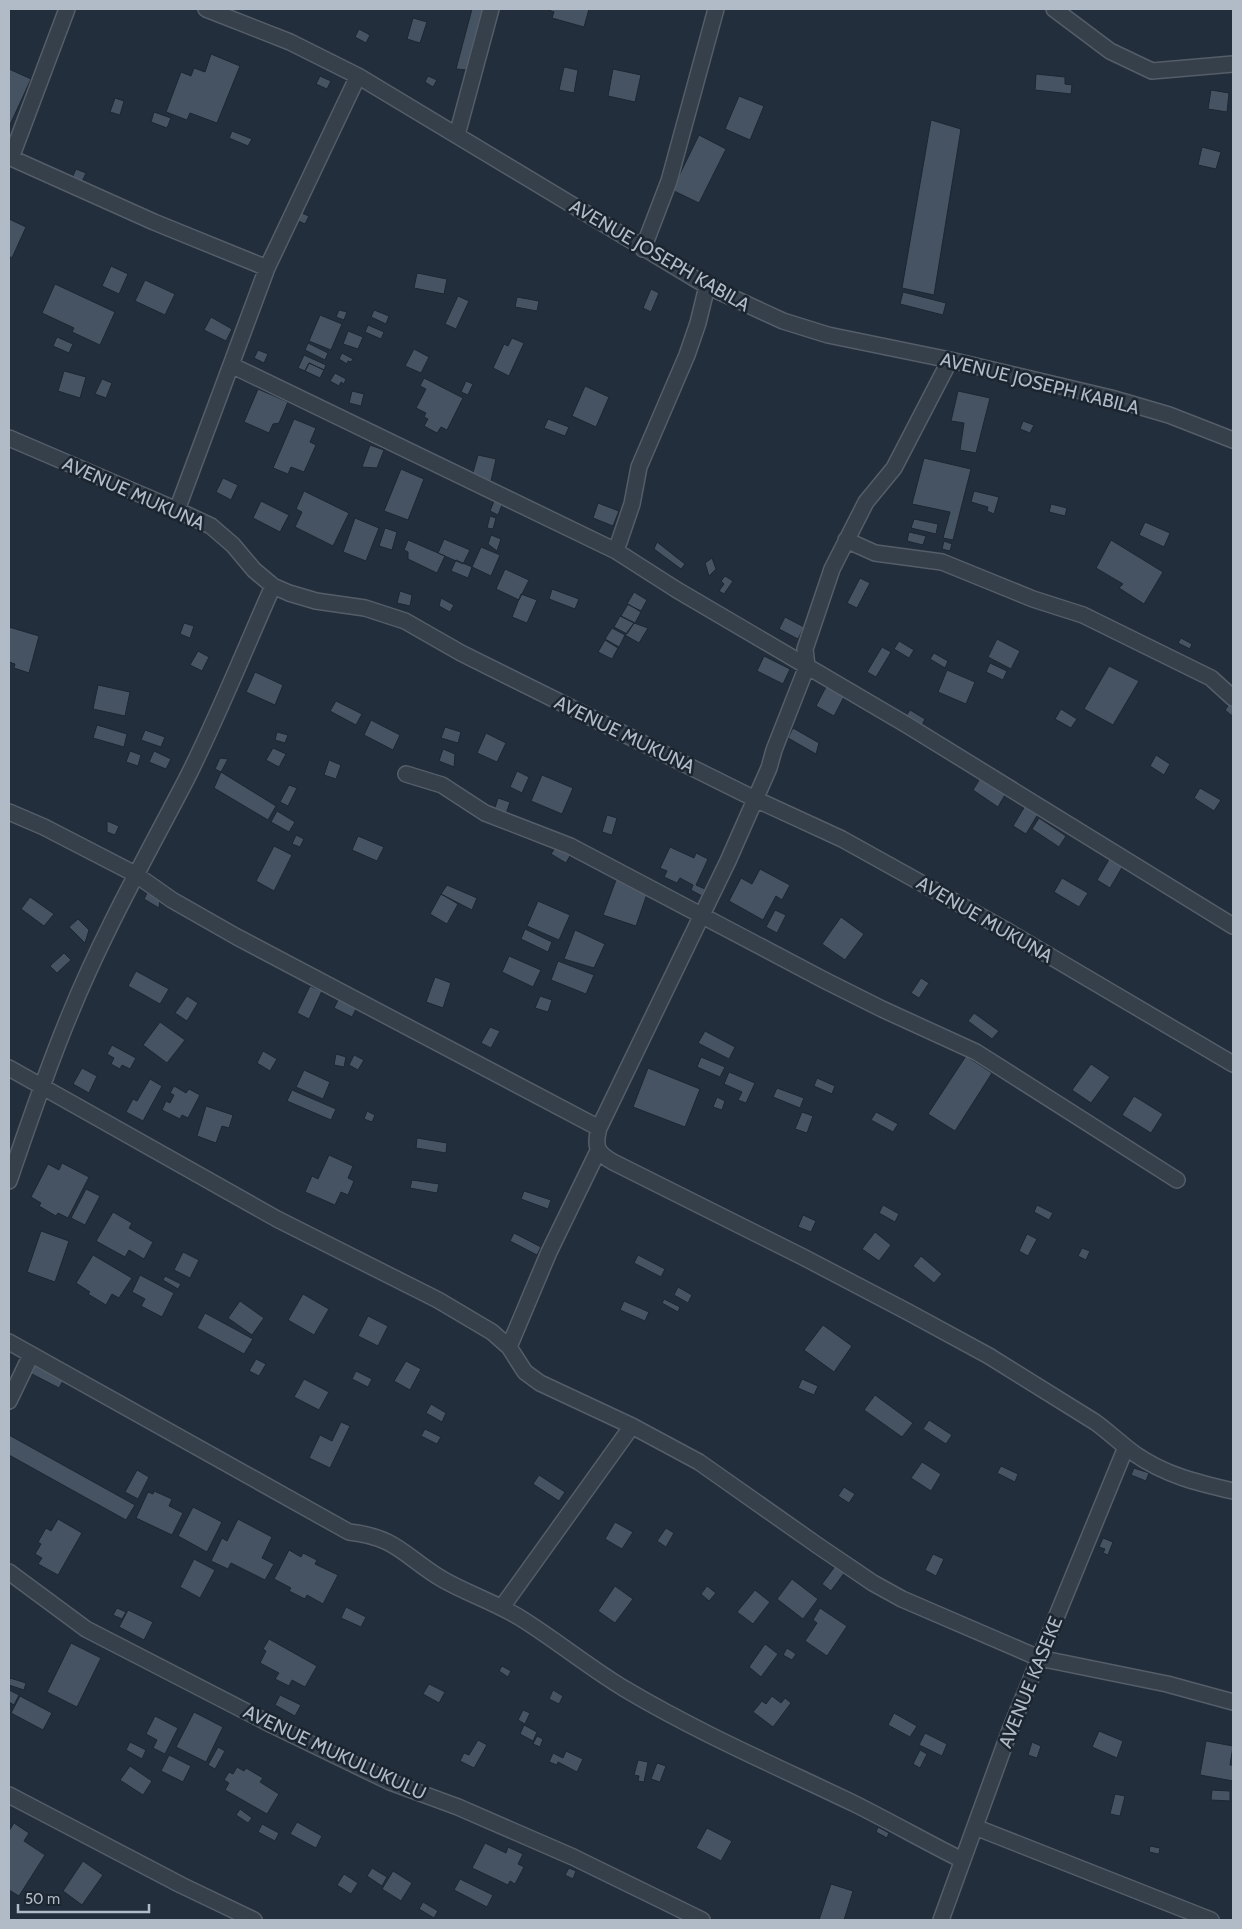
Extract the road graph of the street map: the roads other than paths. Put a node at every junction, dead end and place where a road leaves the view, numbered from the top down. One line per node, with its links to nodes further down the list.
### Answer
1 (67, 9): 10 (street)
2 (206, 9): 6 (street, AVENUE JOSEPH KABILA)
3 (491, 9): 9 (street)
4 (716, 9): 11 (street)
5 (1054, 9): 7 (street)
6 (241, 15): 8 (street, AVENUE JOSEPH KABILA)
7 (1233, 64)
8 (358, 76): 9 (street, AVENUE JOSEPH KABILA); 12 (street)
9 (457, 135): 11 (street, AVENUE JOSEPH KABILA)
10 (10, 158): 12 (street)
11 (643, 249): 13 (street, AVENUE JOSEPH KABILA)
12 (267, 268): 15 (street)
13 (707, 286): 14 (street, AVENUE JOSEPH KABILA); 20 (street)
14 (950, 360): 17 (street, AVENUE JOSEPH KABILA); 19 (street)
15 (231, 365): 18 (street); 20 (street)
16 (9, 438): 18 (street, AVENUE MUKUNA)
17 (1233, 440)
18 (177, 510): 21 (street, AVENUE MUKUNA)
19 (846, 540): 22 (street); 23 (street)
20 (616, 551): 22 (street)
21 (274, 586): 25 (street, AVENUE MUKUNA); 27 (street)
22 (807, 666): 25 (street); 29 (street)
23 (1233, 698)
24 (406, 774): 28 (street)
25 (755, 799): 28 (street); 30 (street, AVENUE MUKUNA)
26 (9, 812): 27 (street)
27 (135, 874): 32 (street); 33 (street)
28 (701, 916): 33 (street); 35 (street)
29 (1233, 926)
30 (1233, 1064)
31 (9, 1068): 32 (street)
32 (41, 1087): 36 (street); 38 (street)
33 (599, 1128): 34 (street)
34 (598, 1151): 38 (street); 42 (street)
35 (1177, 1180)
36 (9, 1182)
37 (9, 1342): 39 (street)
38 (509, 1347): 41 (street)
39 (31, 1355): 40 (street); 45 (street)
40 (9, 1401)
41 (632, 1426): 45 (street); 46 (street)
42 (1126, 1447): 43 (street); 46 (street, AVENUE KASEKE)
43 (1233, 1490)
44 (9, 1572): 52 (street, AVENUE MUKULUKULU)
45 (502, 1607): 50 (street)
46 (1039, 1658): 47 (street); 49 (street, AVENUE KASEKE)
47 (1233, 1702)
48 (9, 1795): 51 (street)
49 (975, 1827): 50 (street, AVENUE KASEKE); 54 (street)
50 (962, 1860): 53 (street, AVENUE KASEKE)
51 (254, 1920)
52 (702, 1920)
53 (942, 1920)
54 (1211, 1920)

